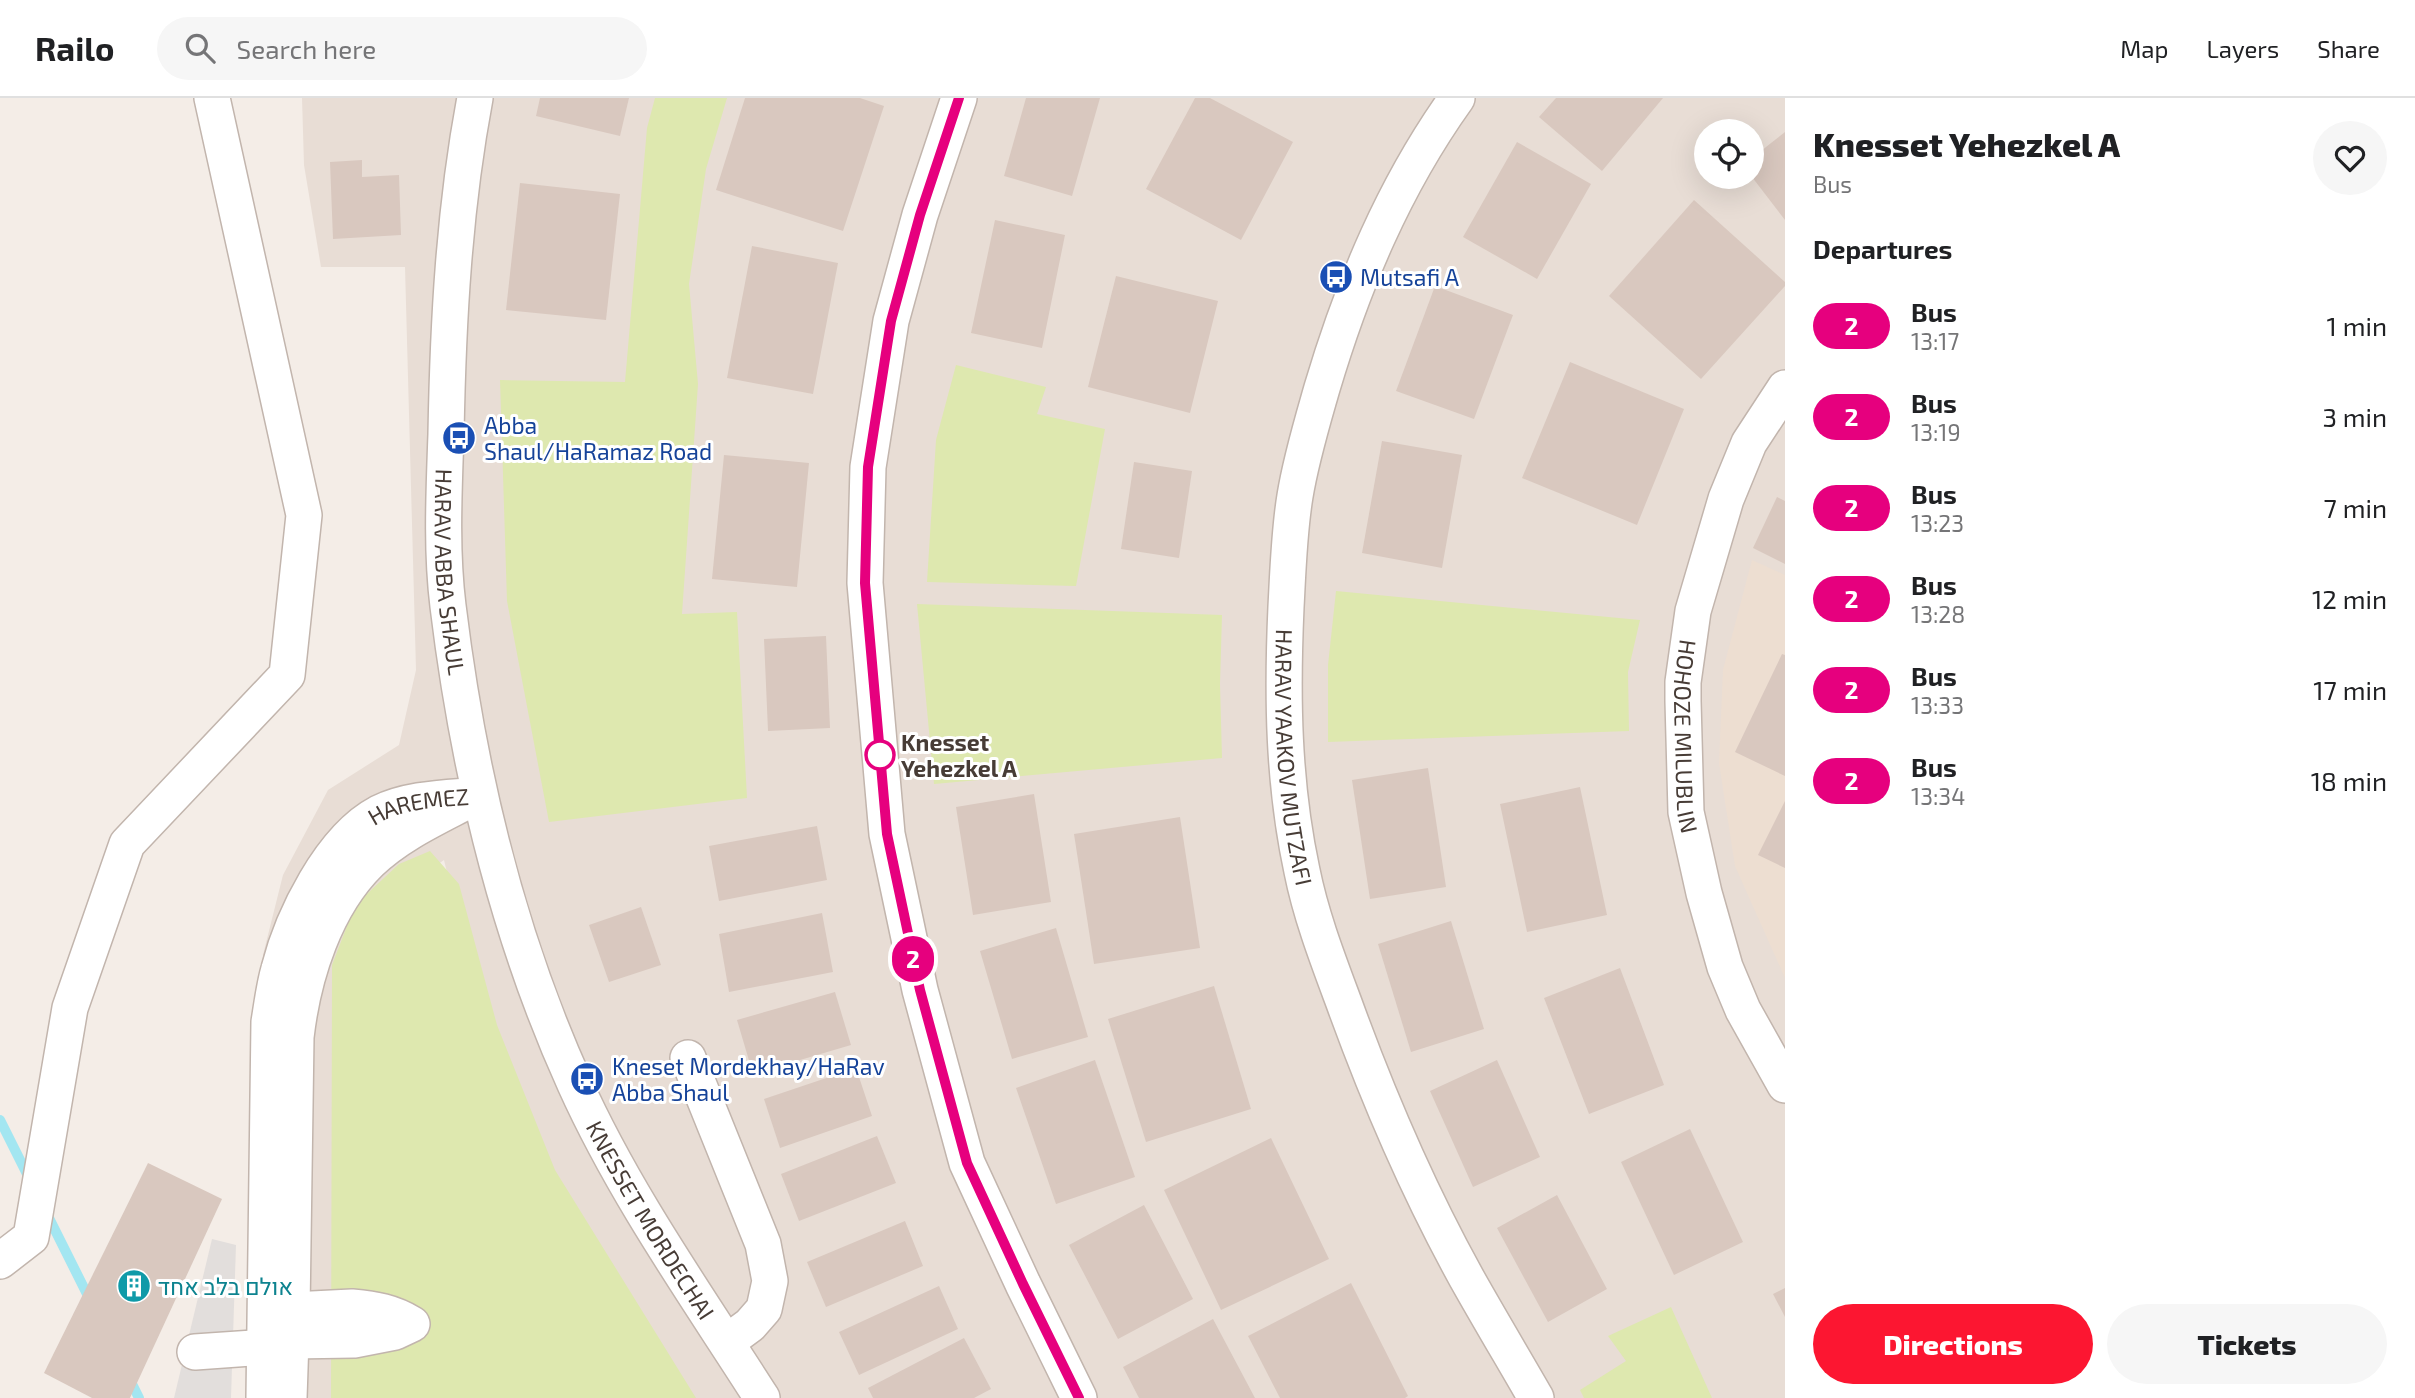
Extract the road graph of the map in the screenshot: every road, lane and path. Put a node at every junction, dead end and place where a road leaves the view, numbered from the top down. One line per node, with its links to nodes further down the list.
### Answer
1 (212, 98): 9 (street)
2 (475, 98): 6 (street, HARAV ABBA SHAUL)
3 (959, 98): 16 (street)
4 (1457, 98): 17 (street, HARAV YAAKOV MUTZAFI)
5 (1785, 388): 8 (street, HOHOZE MILUBLIN)
6 (479, 795): 10 (street, HAREMEZ); 11 (street, KNESSET MORDECHAI)
7 (688, 1058): 11 (street)
8 (1785, 1085)
9 (0, 1261)
10 (279, 1331): 12 (street); 13 (street, HAREMEZ); 14 (street, HAREMEZ)
11 (727, 1342): 15 (street, KNESSET MORDECHAI)
12 (195, 1352)
13 (264, 1398)
14 (289, 1398)
15 (762, 1398)
16 (1079, 1398)
17 (1536, 1398)

